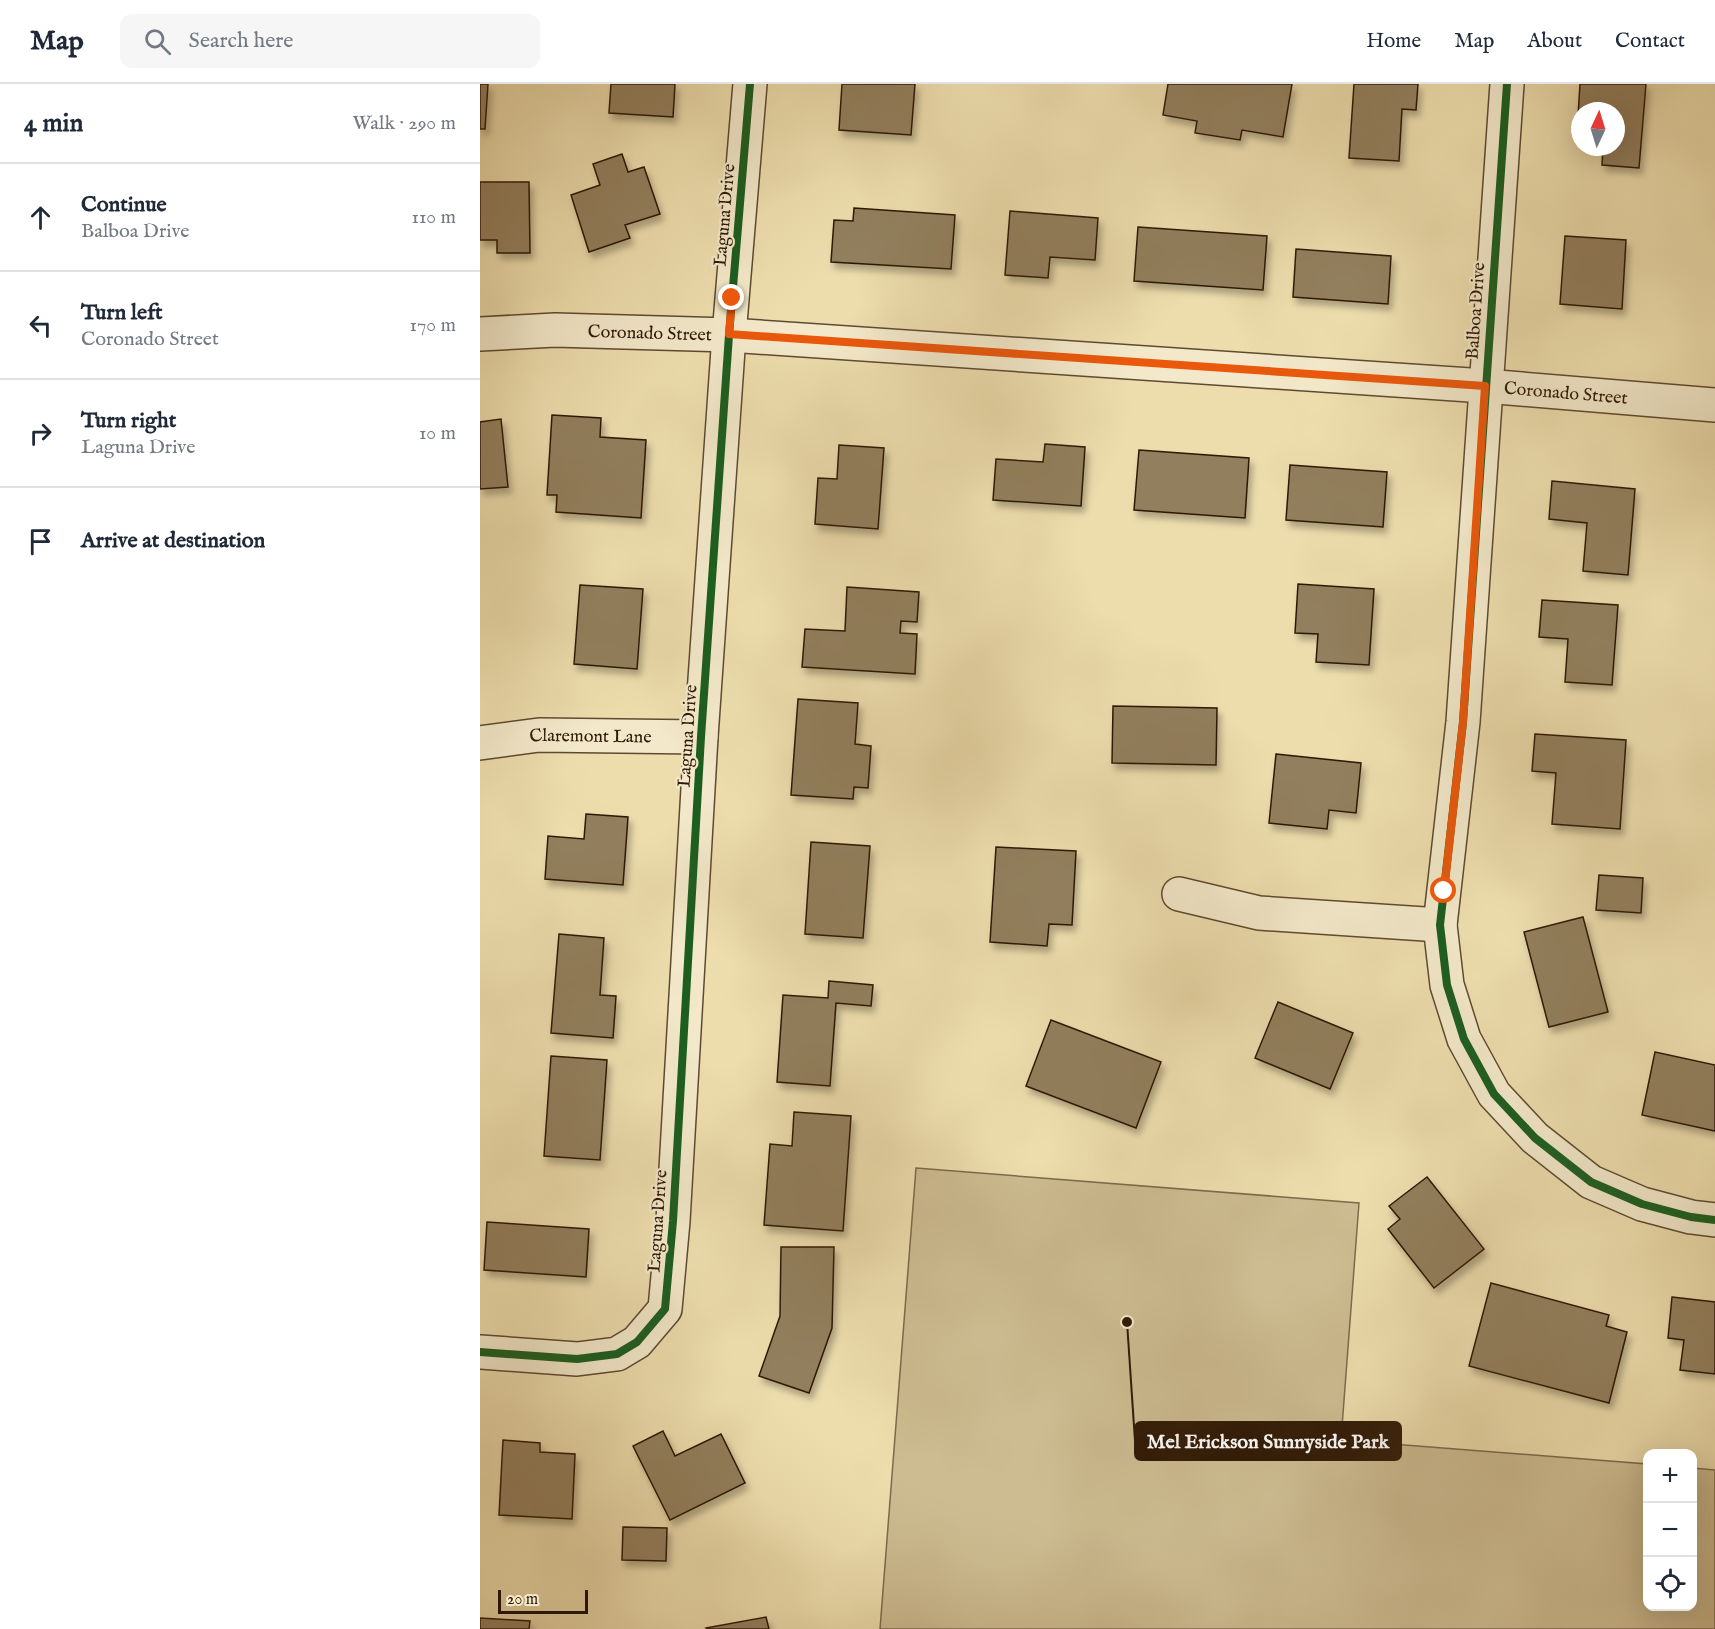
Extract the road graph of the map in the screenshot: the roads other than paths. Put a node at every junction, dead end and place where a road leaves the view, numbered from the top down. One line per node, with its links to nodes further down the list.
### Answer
1 (750, 84): 4 (street, Laguna Drive)
2 (1507, 84): 5 (street, Balboa Drive)
3 (480, 334): 4 (street, Coronado Street)
4 (729, 334): 5 (street, Coronado Street); 7 (street, Laguna Drive)
5 (1485, 386): 6 (street, Coronado Street); 10 (street, Balboa Drive)
6 (1715, 405)
7 (701, 737): 8 (street, Claremont Lane); 12 (street, Laguna Drive)
8 (480, 743)
9 (1179, 894): 10 (street)
10 (1440, 925): 11 (street, Balboa Drive)
11 (1715, 1220)
12 (480, 1352)

